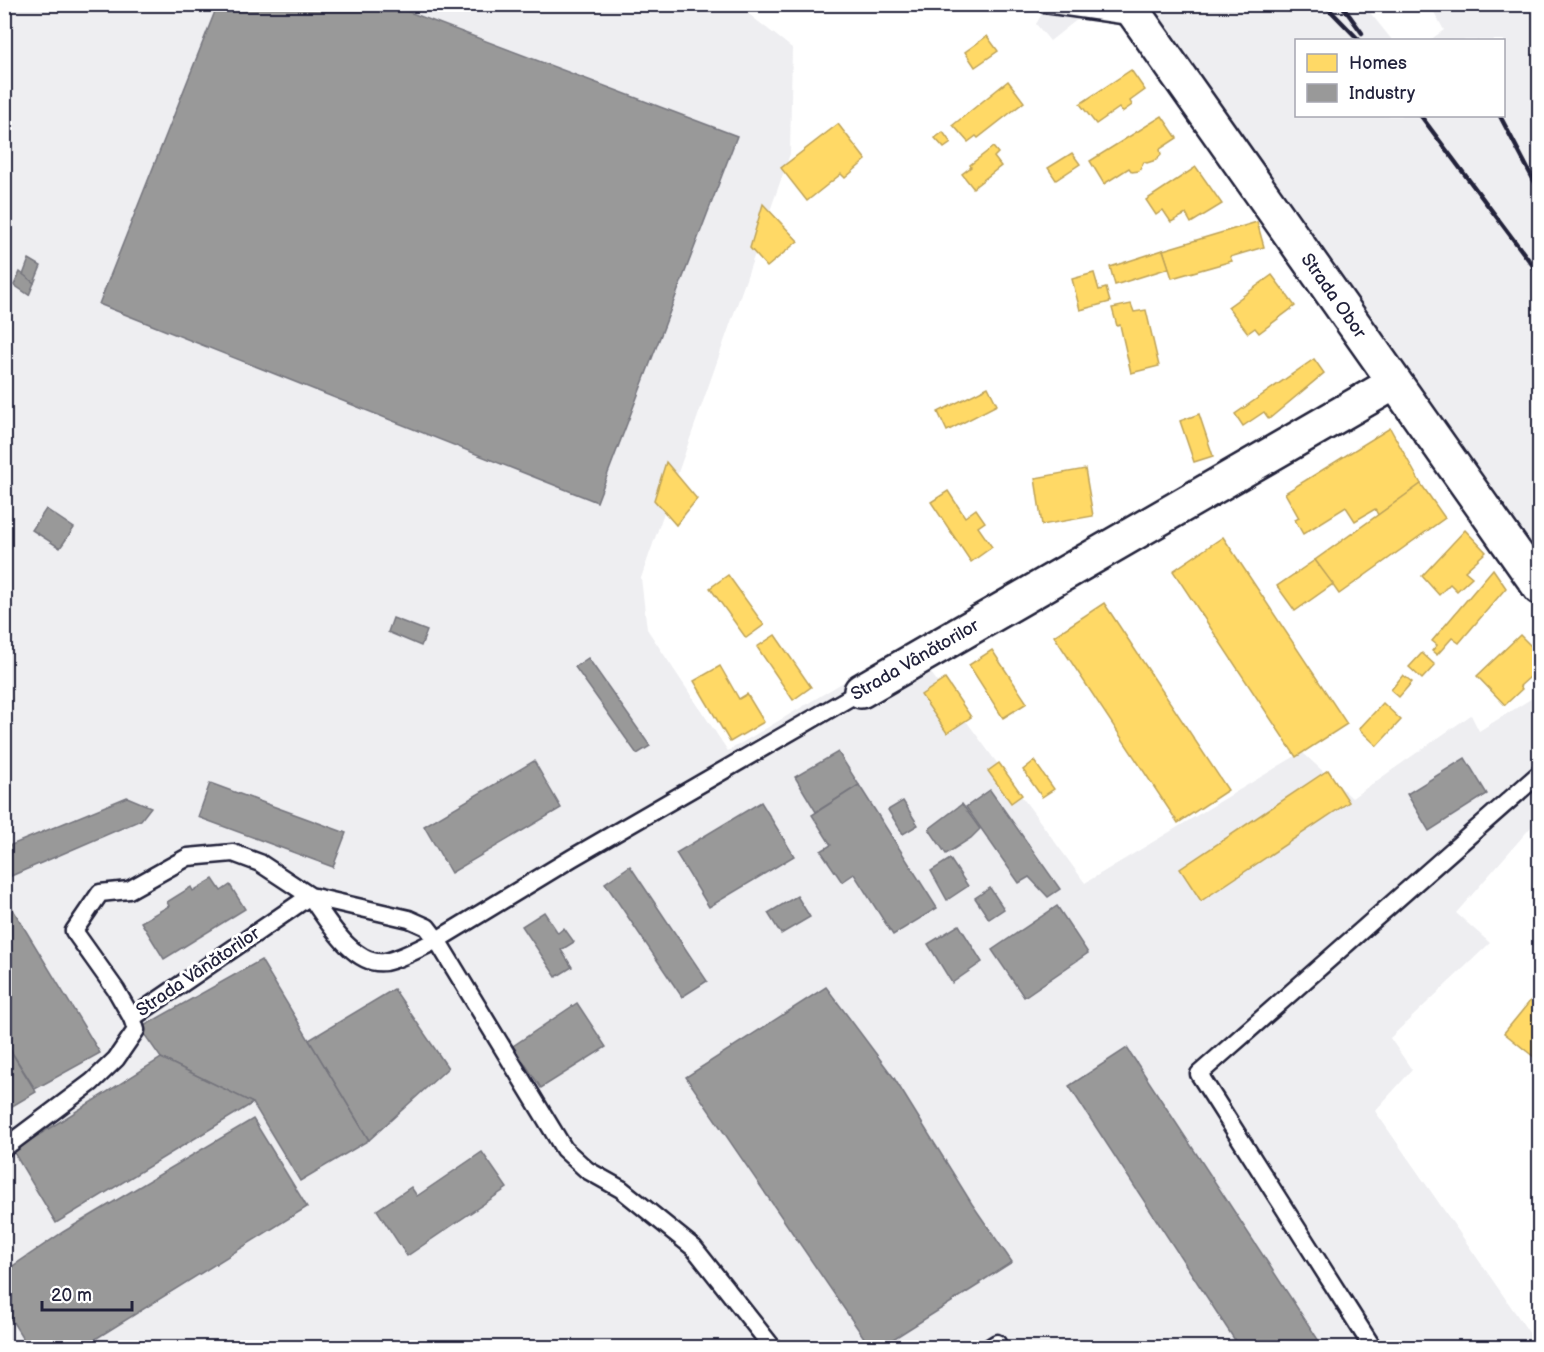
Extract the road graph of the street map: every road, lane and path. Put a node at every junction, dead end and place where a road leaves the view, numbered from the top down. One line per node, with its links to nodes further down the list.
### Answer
1 (1046, 4): 2 (lane)
2 (1132, 11): 3 (street, Strada Obor)
3 (1394, 383): 4 (street, Strada Obor); 5 (street, Strada Vânătorilor)
4 (1539, 588)
5 (861, 691): 8 (lane, Strada Vânătorilor)
6 (1539, 773): 12 (lane)
7 (310, 896): 8 (lane, Strada Vânătorilor); 8 (lane, Strada Vânătorilor); 9 (lane, Strada Vânătorilor); 9 (lane, Strada Vânătorilor)
8 (437, 940): 11 (lane)
9 (132, 1018): 10 (lane)
10 (4, 1148)
11 (773, 1347)
12 (1373, 1347)

